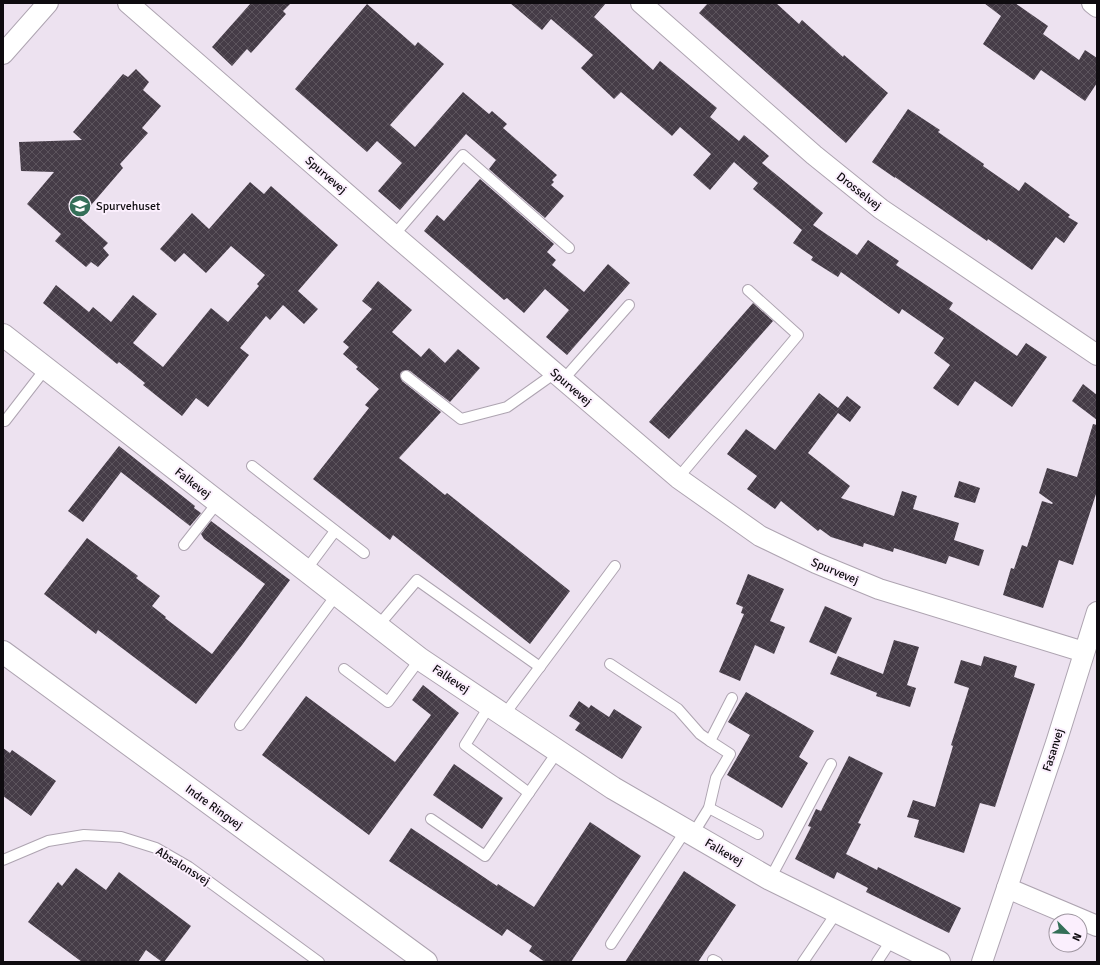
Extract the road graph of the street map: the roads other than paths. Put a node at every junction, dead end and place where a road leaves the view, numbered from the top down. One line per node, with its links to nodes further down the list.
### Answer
1 (48, 3): 6 (street)
2 (128, 3): 7 (street, Spurvevej)
3 (641, 3): 12 (street, Drosselvej)
4 (1092, 3): 5 (street)
5 (1097, 7)
6 (3, 54)
7 (394, 235): 8 (lane); 15 (street, Spurvevej)
8 (569, 248)
9 (748, 290): 18 (lane)
10 (629, 305): 15 (lane)
11 (3, 335): 13 (street, Falkevej)
12 (1097, 355)
13 (46, 368): 16 (lane); 19 (street, Falkevej)
14 (406, 376): 15 (lane)
15 (559, 376): 18 (street, Spurvevej)
16 (5, 422)
17 (252, 466): 20 (lane)
18 (678, 478): 29 (street, Spurvevej)
19 (218, 502): 21 (lane); 24 (street, Falkevej)
20 (335, 531): 22 (lane); 24 (lane)
21 (184, 545)
22 (364, 553)
23 (615, 566): 32 (lane)
24 (306, 570): 25 (street, Falkevej)
25 (337, 594): 27 (street, Falkevej); 36 (lane)
26 (1097, 612): 29 (street, Fasanvej)
27 (378, 626): 30 (street, Falkevej); 32 (lane)
28 (3, 652): 53 (street, Indre Ringvej)
29 (1084, 652): 47 (street, Fasanvej)
30 (420, 659): 33 (lane); 35 (street, Falkevej)
31 (610, 664): 37 (lane)
32 (540, 667): 35 (lane)
33 (344, 670)
34 (732, 698): 37 (lane)
35 (497, 710): 38 (street, Falkevej); 40 (lane)
36 (240, 725)
37 (710, 741): 41 (lane)
38 (558, 751): 40 (lane); 43 (street, Falkevej)
39 (832, 764): 46 (lane)
40 (529, 793): 42 (lane)
41 (708, 808): 43 (lane); 44 (lane)
42 (431, 819)
43 (689, 832): 46 (street, Falkevej); 51 (lane)
44 (758, 834)
45 (3, 860): 52 (lane, Absalonsvej)
46 (770, 879): 48 (street, Falkevej)
47 (1007, 888): 49 (street); 57 (street, Fasanvej)
48 (837, 912): 50 (street, Falkevej); 54 (lane)
49 (1097, 926)
50 (892, 939): 55 (lane); 56 (street, Falkevej)
51 (611, 944)
52 (319, 962)
53 (426, 962)
54 (803, 962)
55 (877, 962)
56 (939, 962)
57 (982, 962)

